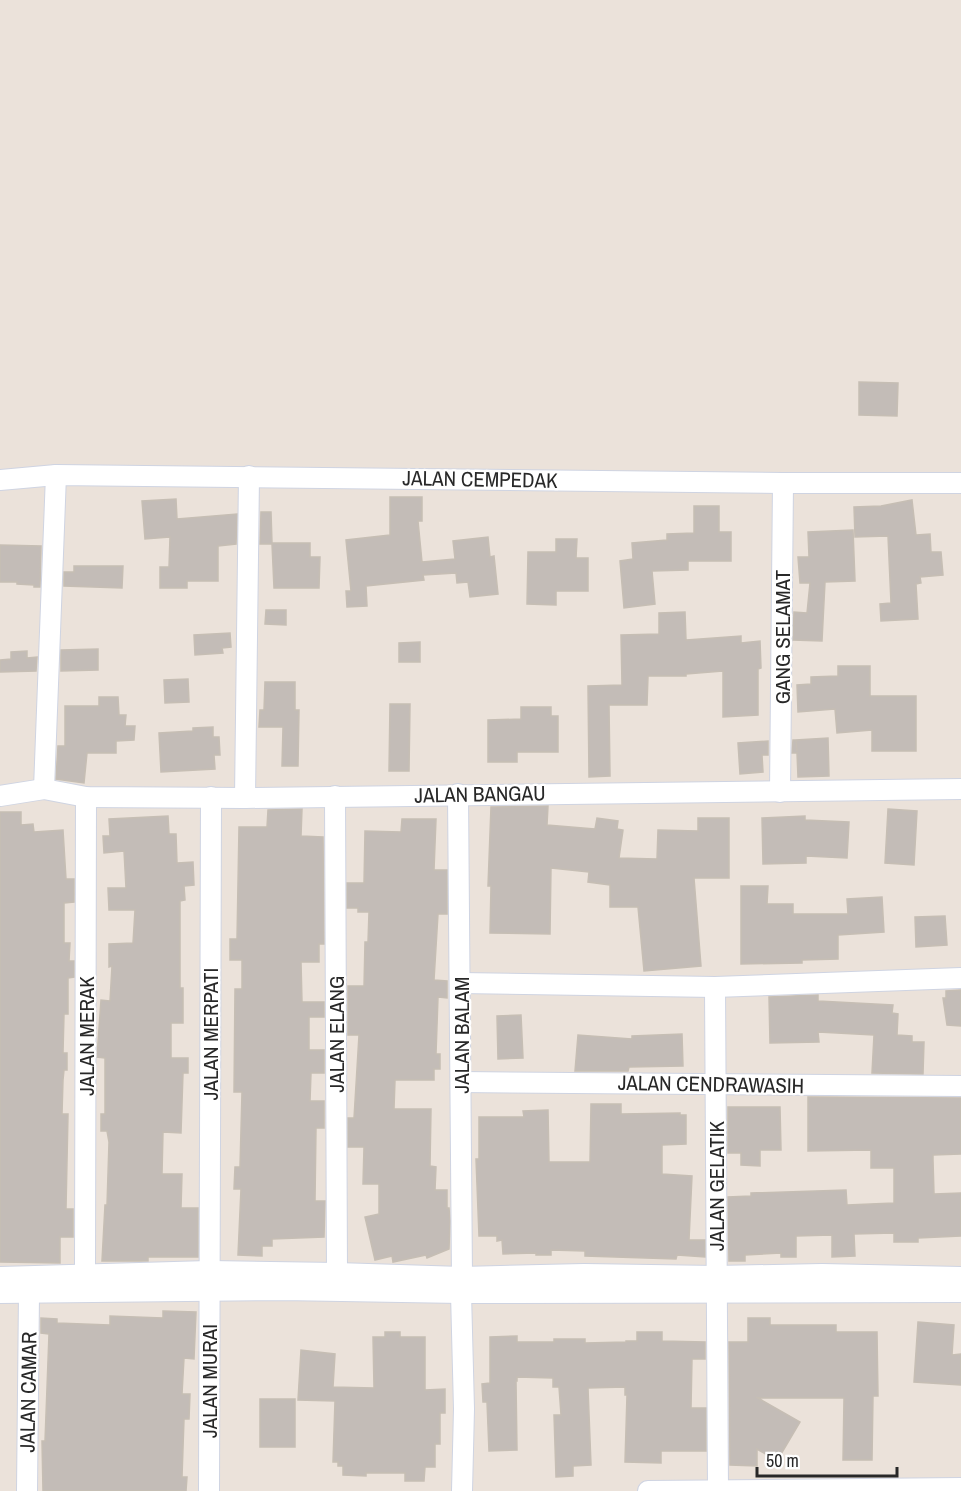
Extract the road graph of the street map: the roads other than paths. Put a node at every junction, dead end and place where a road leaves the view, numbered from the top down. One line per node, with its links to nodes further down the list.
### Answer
1 (56, 475): 2 (street, JALAN CEMPEDAK); 3 (street, JALAN CEMPEDAK); 6 (street)
2 (249, 476): 4 (street, JALAN CEMPEDAK); 14 (street)
3 (0, 480)
4 (783, 483): 5 (street, JALAN CEMPEDAK); 8 (street, GANG SELAMAT)
5 (961, 483)
6 (44, 789): 10 (street, JALAN BANGAU); 12 (street, JALAN BANGAU)
7 (961, 789): 8 (street, JALAN BANGAU)
8 (780, 792): 9 (street, JALAN BANGAU)
9 (458, 794): 11 (street, JALAN BANGAU); 16 (street, JALAN BALAM)
10 (0, 796)
11 (335, 796): 14 (street, JALAN BANGAU); 22 (street, JALAN ELANG)
12 (86, 797): 13 (street, JALAN BANGAU); 23 (street, JALAN MERAK)
13 (211, 797): 14 (street, JALAN BANGAU); 21 (street, JALAN MERPATI)
14 (245, 798)
15 (961, 978): 17 (street)
16 (460, 983): 17 (street); 18 (street, JALAN BALAM)
17 (715, 987): 19 (street, JALAN GELATIK)
18 (461, 1082): 19 (street, JALAN CENDRAWASIH); 27 (street, JALAN BALAM)
19 (716, 1084): 20 (street, JALAN CENDRAWASIH); 26 (street, JALAN GELATIK)
20 (961, 1086)
21 (209, 1271): 22 (street); 23 (street); 28 (street, JALAN MURAI)
22 (337, 1272): 27 (street)
23 (85, 1275): 25 (street)
24 (961, 1276): 26 (street)
25 (0, 1277)
26 (716, 1284): 27 (street); 29 (street); 33 (street, JALAN GELATIK)
27 (462, 1285): 28 (street); 36 (street, JALAN BALAM)
28 (209, 1292): 31 (street); 35 (street, JALAN MURAI)
29 (961, 1292)
30 (0, 1293): 31 (street)
31 (29, 1293): 34 (street, JALAN CAMAR)
32 (961, 1488): 33 (street)
33 (718, 1490): 37 (street)
34 (27, 1491)
35 (209, 1491)
36 (462, 1491)
37 (648, 1491)

